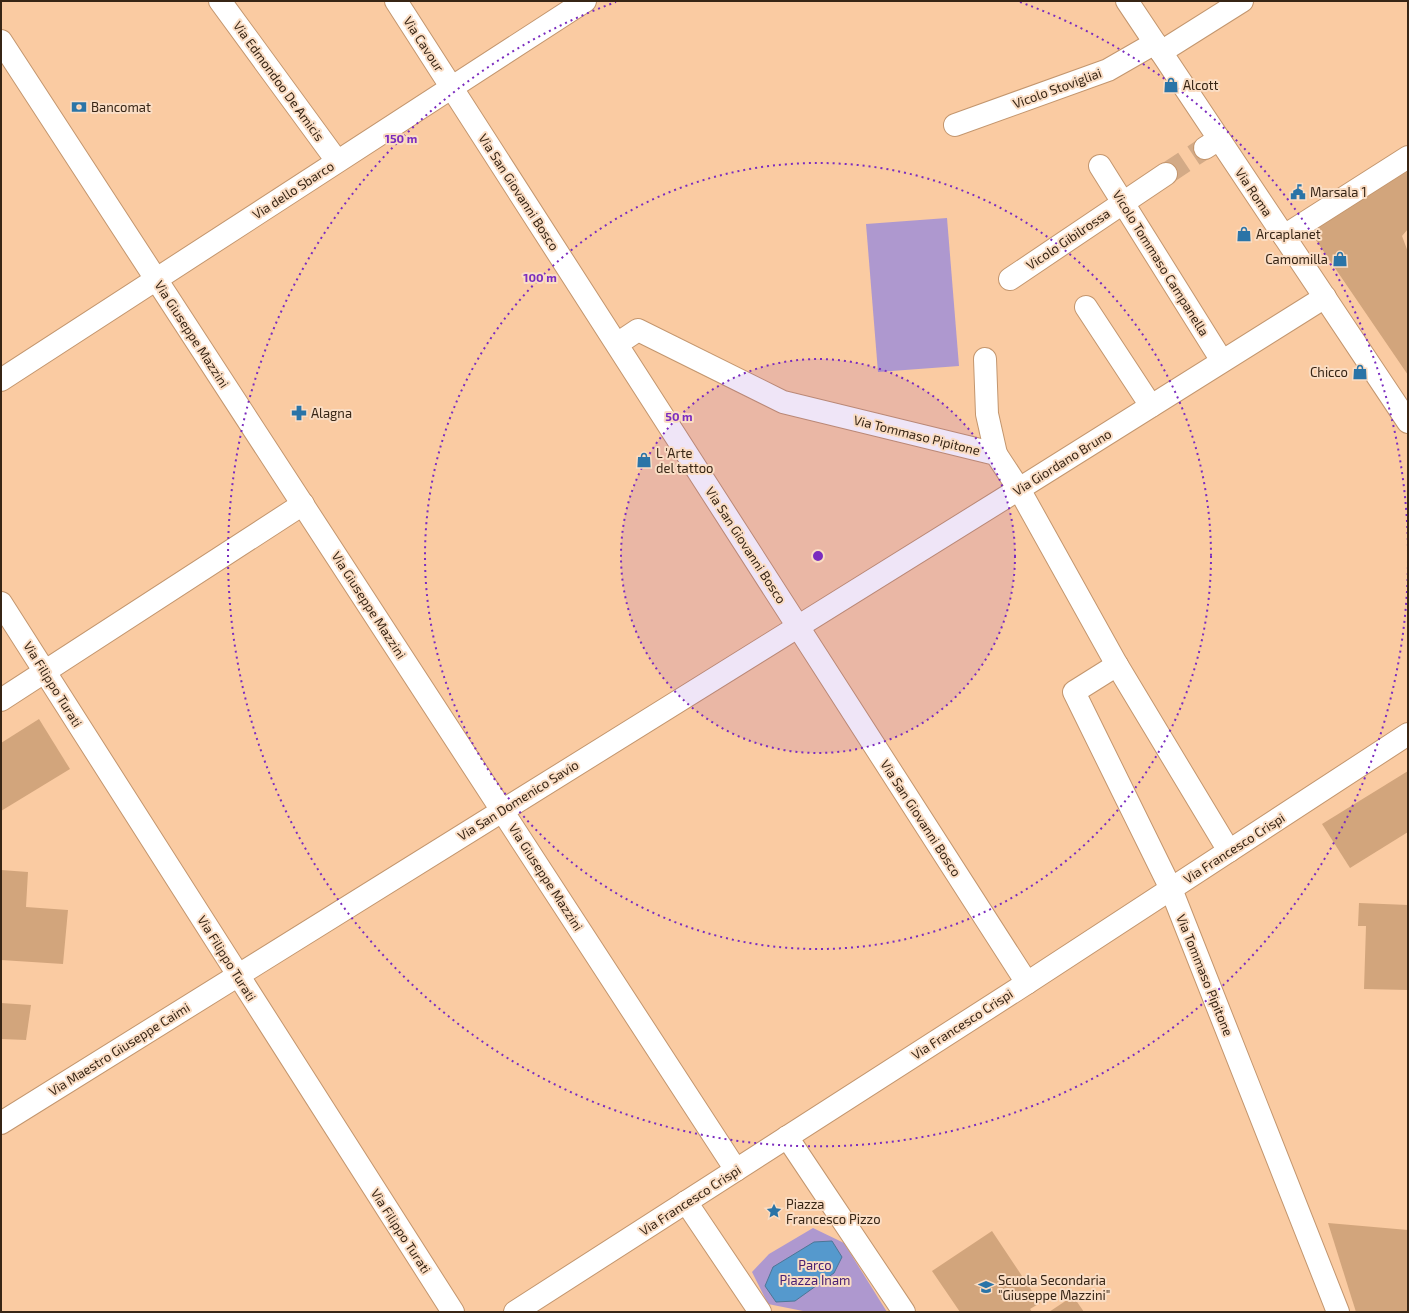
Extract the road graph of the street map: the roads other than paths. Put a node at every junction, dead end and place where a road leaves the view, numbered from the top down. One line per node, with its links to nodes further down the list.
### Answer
1 (220, 1): 11 (street, Via Edmondoo De Amicis)
2 (396, 1): 8 (street, Via Cavour)
3 (585, 1): 8 (street, Via dello Sbarco)
4 (1127, 1): 7 (street, Via Roma)
5 (1242, 1): 7 (street, Vicolo Stovigliai)
6 (1, 41): 17 (street, Via Giuseppe Mazzini)
7 (1158, 48): 9 (street, Vicolo Stovigliai); 15 (street, Via Roma)
8 (452, 87): 11 (street, Via dello Sbarco); 20 (street, Via San Giovanni Bosco)
9 (955, 124)
10 (1408, 157): 15 (street)
11 (337, 161): 17 (street, Via dello Sbarco)
12 (1100, 166): 14 (street, Vicolo Tommaso Campanella)
13 (1166, 174): 14 (street, Vicolo Gibilrossa)
14 (1123, 203): 16 (street, Vicolo Gibilrossa); 22 (street, Vicolo Tommaso Campanella)
15 (1284, 236): 18 (street, Via Roma)
16 (1010, 278)
17 (156, 279): 23 (street, Via dello Sbarco); 28 (street, Via Giuseppe Mazzini)
18 (1324, 297): 22 (street, Via Giordano Bruno); 25 (street, Via Roma)
19 (1086, 307): 24 (street)
20 (616, 344): 26 (street, Via Tommaso Pipitone); 30 (street, Via San Giovanni Bosco)
21 (985, 359): 26 (street)
22 (1222, 361): 24 (street, Via Giordano Bruno)
23 (1, 380)
24 (1151, 406): 27 (street, Via Giordano Bruno)
25 (1408, 422)
26 (996, 454): 27 (street, Via Tommaso Pipitone)
27 (1020, 489): 30 (street, Via Giordano Bruno); 31 (street, Via Tommaso Pipitone)
28 (303, 504): 32 (street); 35 (street, Via Giuseppe Mazzini)
29 (1, 603): 32 (street, Via Filippo Turati)
30 (798, 626): 35 (street, Via San Domenico Savio); 39 (street, Via San Giovanni Bosco)
31 (1117, 665): 36 (street, Via Tommaso Pipitone); 37 (street, Via Tommaso Pipitone)
32 (45, 672): 33 (street); 38 (street, Via Filippo Turati)
33 (1, 700)
34 (1408, 734): 36 (street, Via Francesco Crispi)
35 (502, 810): 38 (street, Via San Domenico Savio); 42 (street, Via Giuseppe Mazzini)
36 (1229, 850): 37 (street, Via Francesco Crispi)
37 (1171, 889): 39 (street, Via Francesco Crispi); 48 (street, Via Tommaso Pipitone)
38 (238, 975): 40 (street, Via Maestro Giuseppe Caimi); 44 (street, Via Filippo Turati)
39 (1027, 982): 41 (street, Via Francesco Crispi)
40 (1, 1123)
41 (787, 1137): 42 (street, Via Francesco Crispi); 47 (street)
42 (736, 1170): 43 (street, Via Francesco Crispi)
43 (686, 1202): 45 (street, Via Francesco Crispi); 46 (street)
44 (452, 1312)
45 (515, 1312)
46 (760, 1312)
47 (904, 1312)
48 (1338, 1312)

